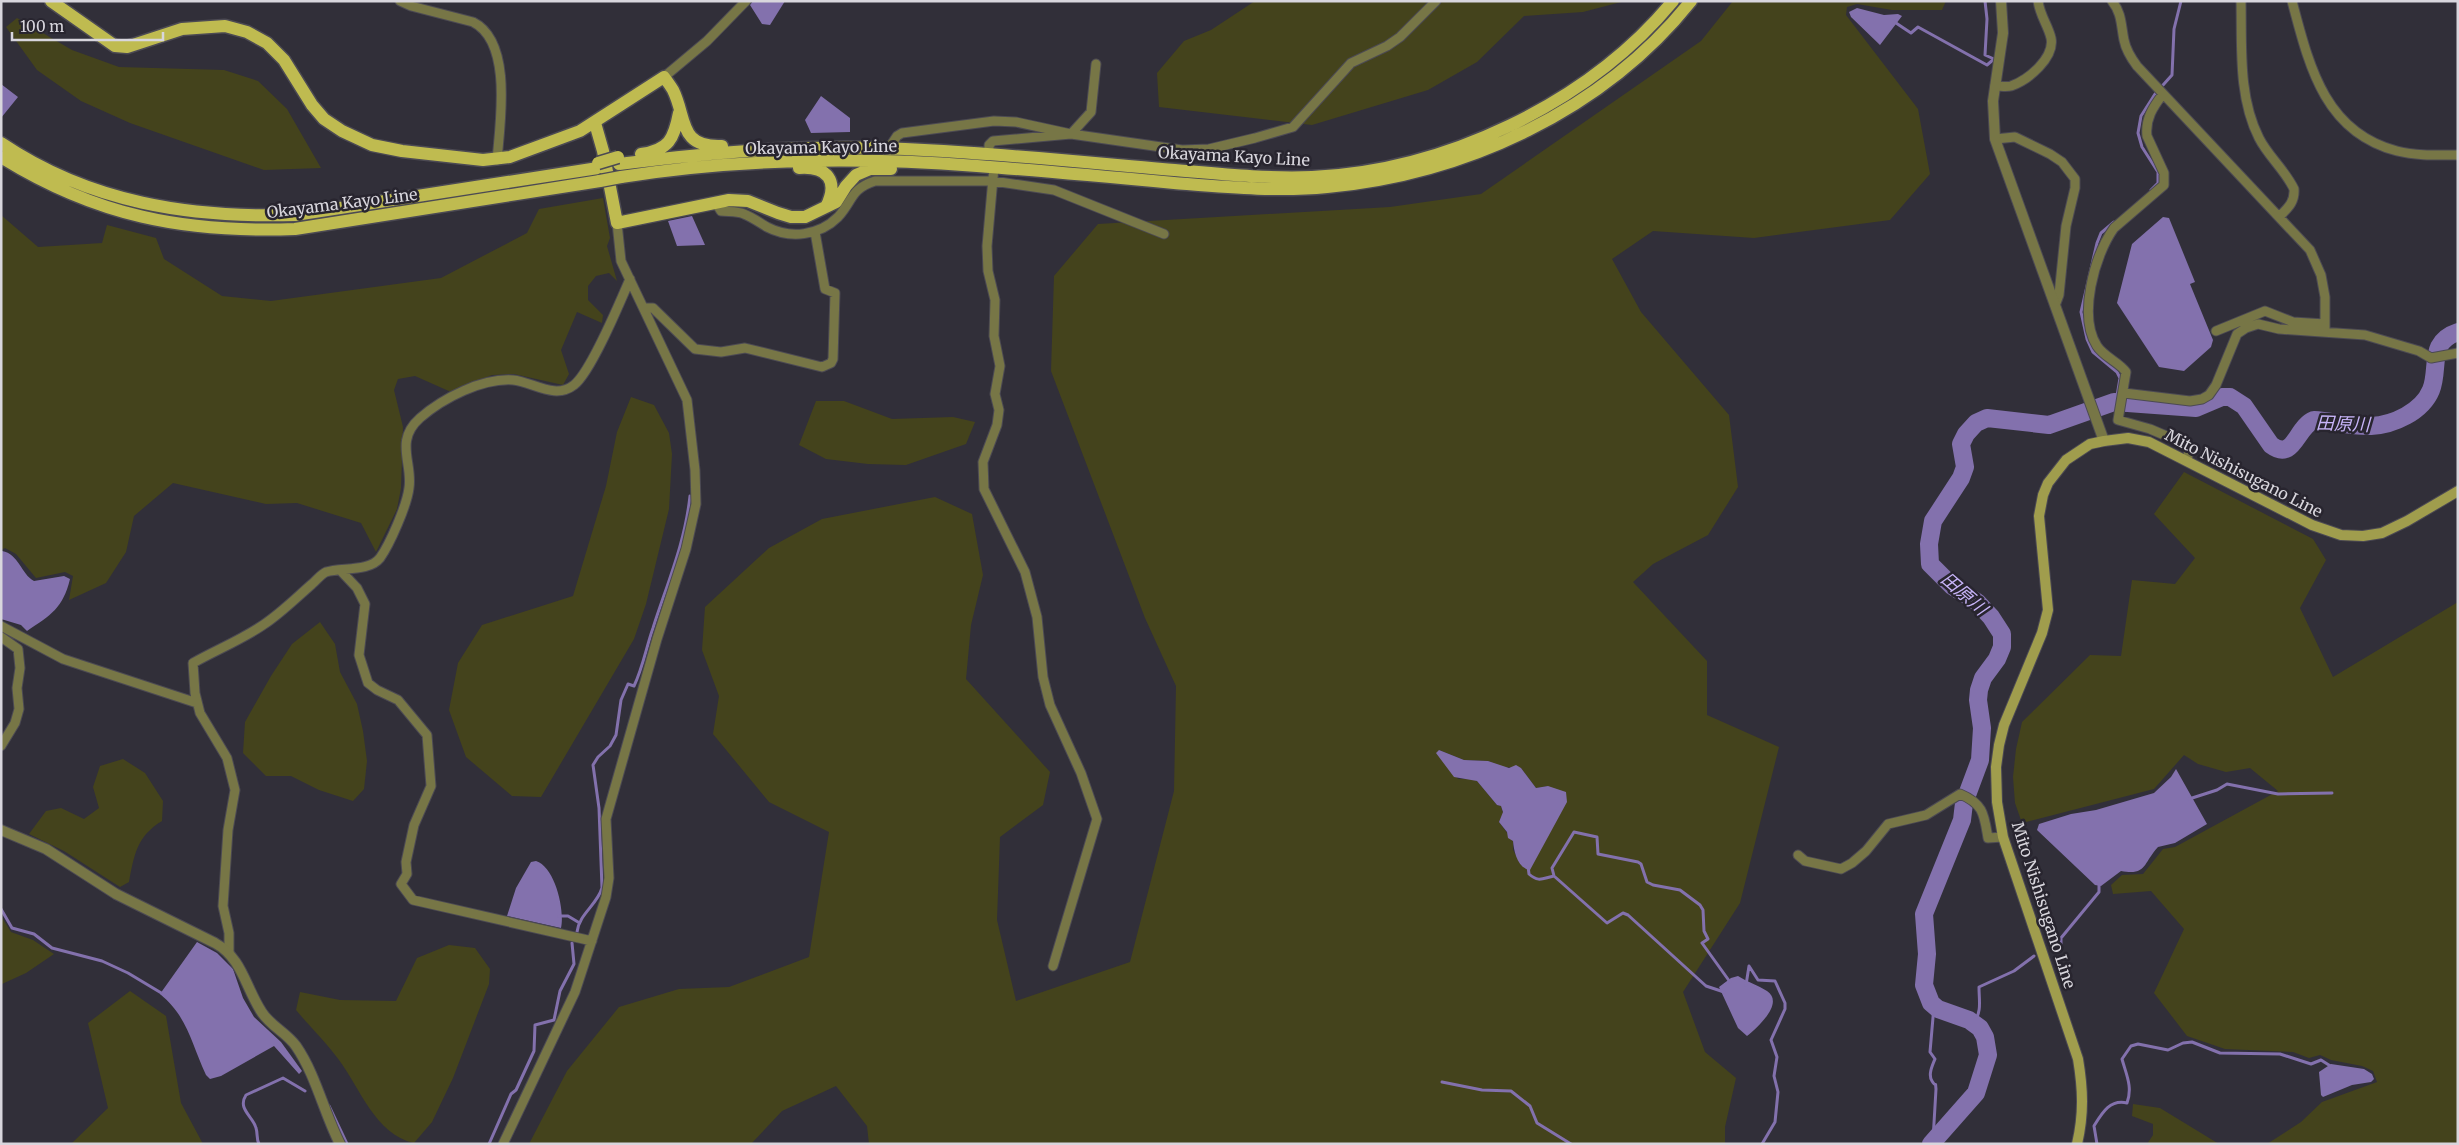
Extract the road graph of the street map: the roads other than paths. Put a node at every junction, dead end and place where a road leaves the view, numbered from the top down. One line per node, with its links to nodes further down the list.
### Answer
1 (51, 1): 26 (main road)
2 (400, 1): 26 (street)
3 (746, 1): 13 (street)
4 (1436, 1): 18 (street)
5 (1673, 1): 23 (main road, Okayama Kayo Line)
6 (1691, 1): 30 (main road, Okayama Kayo Line)
7 (2001, 1): 14 (street)
8 (2038, 1): 14 (street)
9 (2112, 1): 15 (street)
10 (2241, 1): 35 (street)
11 (2292, 1): 24 (street)
12 (1096, 64): 18 (street)
13 (664, 77): 16 (main road, Okayama Kayo Line); 17 (main road)
14 (1995, 86): 19 (street)
15 (2160, 90): 35 (street); 45 (street)
16 (679, 113): 21 (main road, Okayama Kayo Line); 27 (main road, Okayama Kayo Line)
17 (595, 123): 26 (main road); 36 (main road)
18 (1071, 134): 22 (street); 23 (street)
19 (1995, 139): 40 (street); 40 (street)
20 (1, 143): 31 (main road, Okayama Kayo Line)
21 (803, 148): 22 (main road, Okayama Kayo Line); 27 (main road, Okayama Kayo Line)
22 (890, 148): 23 (main road, Okayama Kayo Line)
23 (989, 154)
24 (2458, 155)
25 (1, 157): 31 (main road, Okayama Kayo Line)
26 (497, 160)
27 (618, 161): 31 (main road, Okayama Kayo Line)
28 (978, 166): 29 (main road, Okayama Kayo Line); 30 (main road, Okayama Kayo Line); 34 (main road, Okayama Kayo Line)
29 (695, 167): 31 (main road, Okayama Kayo Line, bridge); 34 (main road, Okayama Kayo Line)
30 (994, 167): 32 (street)
31 (599, 170)
32 (992, 182): 37 (street); 38 (street); 59 (street)
33 (716, 203): 34 (main road, Okayama Kayo Line); 36 (main road, Okayama Kayo Line); 37 (street)
34 (826, 207)
35 (2279, 217): 42 (street)
36 (617, 224): 39 (street)
37 (815, 232): 41 (street)
38 (1164, 234)
39 (630, 280): 41 (street); 49 (street)
40 (2056, 303): 46 (street)
41 (644, 308): 57 (street)
42 (2325, 328): 43 (street); 44 (street); 45 (street)
43 (2216, 331)
44 (2458, 353)
45 (2124, 394): 47 (street)
46 (2104, 440): 47 (main road, Mito Nishisugano Line); 55 (main road, Mito Nishisugano Line)
47 (2187, 460): 48 (main road, Mito Nishisugano Line)
48 (2458, 490)
49 (340, 570): 52 (street); 57 (street)
50 (1, 626): 52 (street)
51 (1, 637): 53 (street)
52 (198, 703): 58 (street)
53 (1, 746)
54 (1, 830): 58 (street)
55 (2003, 837): 56 (street); 62 (main road, Mito Nishisugano Line)
56 (1798, 855)
57 (592, 941): 61 (street)
58 (229, 952): 60 (street)
59 (1053, 966)
60 (340, 1144)
61 (504, 1144)
62 (2077, 1144)

